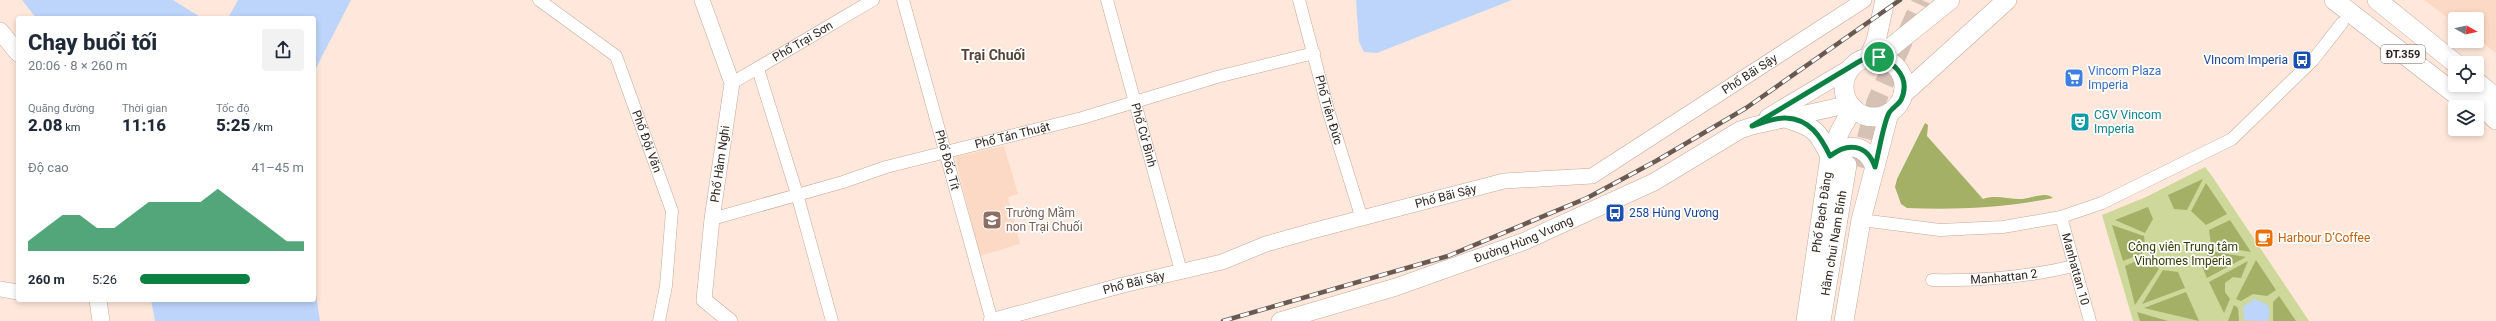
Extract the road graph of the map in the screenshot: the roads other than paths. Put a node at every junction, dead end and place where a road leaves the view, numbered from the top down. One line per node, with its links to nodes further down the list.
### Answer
1 (539, 0): 52 (street, Phố Đội Văn)
2 (702, 0): 24 (street, Phố Hàm Nghi)
3 (873, 0): 21 (street, Phố Trại Sơn)
4 (903, 0): 37 (street, Phố Đốc Tít)
5 (1107, 0): 28 (street, Phố Cử Bình)
6 (1299, 0): 17 (street, Phố Tiên Đức)
7 (1864, 0): 43 (street, Phố Bãi Sậy)
8 (1886, 0): 18 (main road)
9 (2007, 0): 26 (main road)
10 (2334, 0): 23 (main road, ĐT.359)
11 (2355, 0): 22 (main road)
12 (2378, 0): 19 (main road, ĐT.359)
13 (1946, 1): 18 (main road)
14 (2342, 23): 41 (street)
15 (0, 31): 16 (main road)
16 (16, 51)
17 (1314, 53): 28 (street, Phố Tán Thuật); 43 (street, Phố Tiên Đức)
18 (1874, 57): 20 (main road); 26 (main road)
19 (2448, 57)
20 (1852, 67): 30 (main road); 36 (main road, Đường Hùng Vương)
21 (758, 68): 24 (street, Phố Trại Sơn); 40 (street)
22 (2448, 74)
23 (2448, 77)
24 (732, 83): 42 (street, Phố Hàm Nghi)
25 (2470, 92): 27 (main road, ĐT.359); 29 (main road); 34 (main road)
26 (1903, 94): 31 (main road)
27 (2496, 98)
28 (1134, 102): 37 (street, Phố Tán Thuật); 46 (street, Phố Cử Bình)
29 (2496, 104)
30 (1852, 106): 31 (main road); 33 (main road, Đường Hùng Vương); 38 (main road, Phố Bạch Đằng)
31 (1889, 113): 39 (main road)
32 (2484, 115): 35 (main road)
33 (1785, 118): 36 (main road, Đường Hùng Vương); 38 (main road)
34 (2496, 120)
35 (2496, 124)
36 (1752, 126): 56 (main road, Đường Hùng Vương)
37 (946, 151): 40 (street, Phố Tán Thuật); 55 (street, Phố Đốc Tít)
38 (1830, 156): 39 (main road); 57 (main road, Phố Bạch Đằng)
39 (1860, 166): 44 (main road); 58 (main road, Hầm chui Nam Bính); 59 (main road, Hầm chui Nam Bính)
40 (797, 194): 42 (street, Phố Tán Thuật); 54 (street)
41 (2061, 217): 44 (street); 45 (street, Manhattan 10)
42 (712, 219): 53 (street, Phố Hàm Nghi)
43 (1362, 219): 46 (street, Phố Bãi Sậy)
44 (1861, 220): 60 (main road)
45 (2074, 266): 47 (street, Manhattan 2); 61 (street, Manhattan 10)
46 (1181, 271): 55 (street, Phố Bãi Sậy)
47 (1932, 280)
48 (0, 289): 49 (street)
49 (16, 292)
50 (98, 302): 51 (main road)
51 (101, 321)
52 (659, 321)
53 (730, 321)
54 (832, 321)
55 (992, 321)
56 (1280, 321)
57 (1806, 321)
58 (1821, 321)
59 (1830, 321)
60 (1844, 321)
61 (2090, 321)

